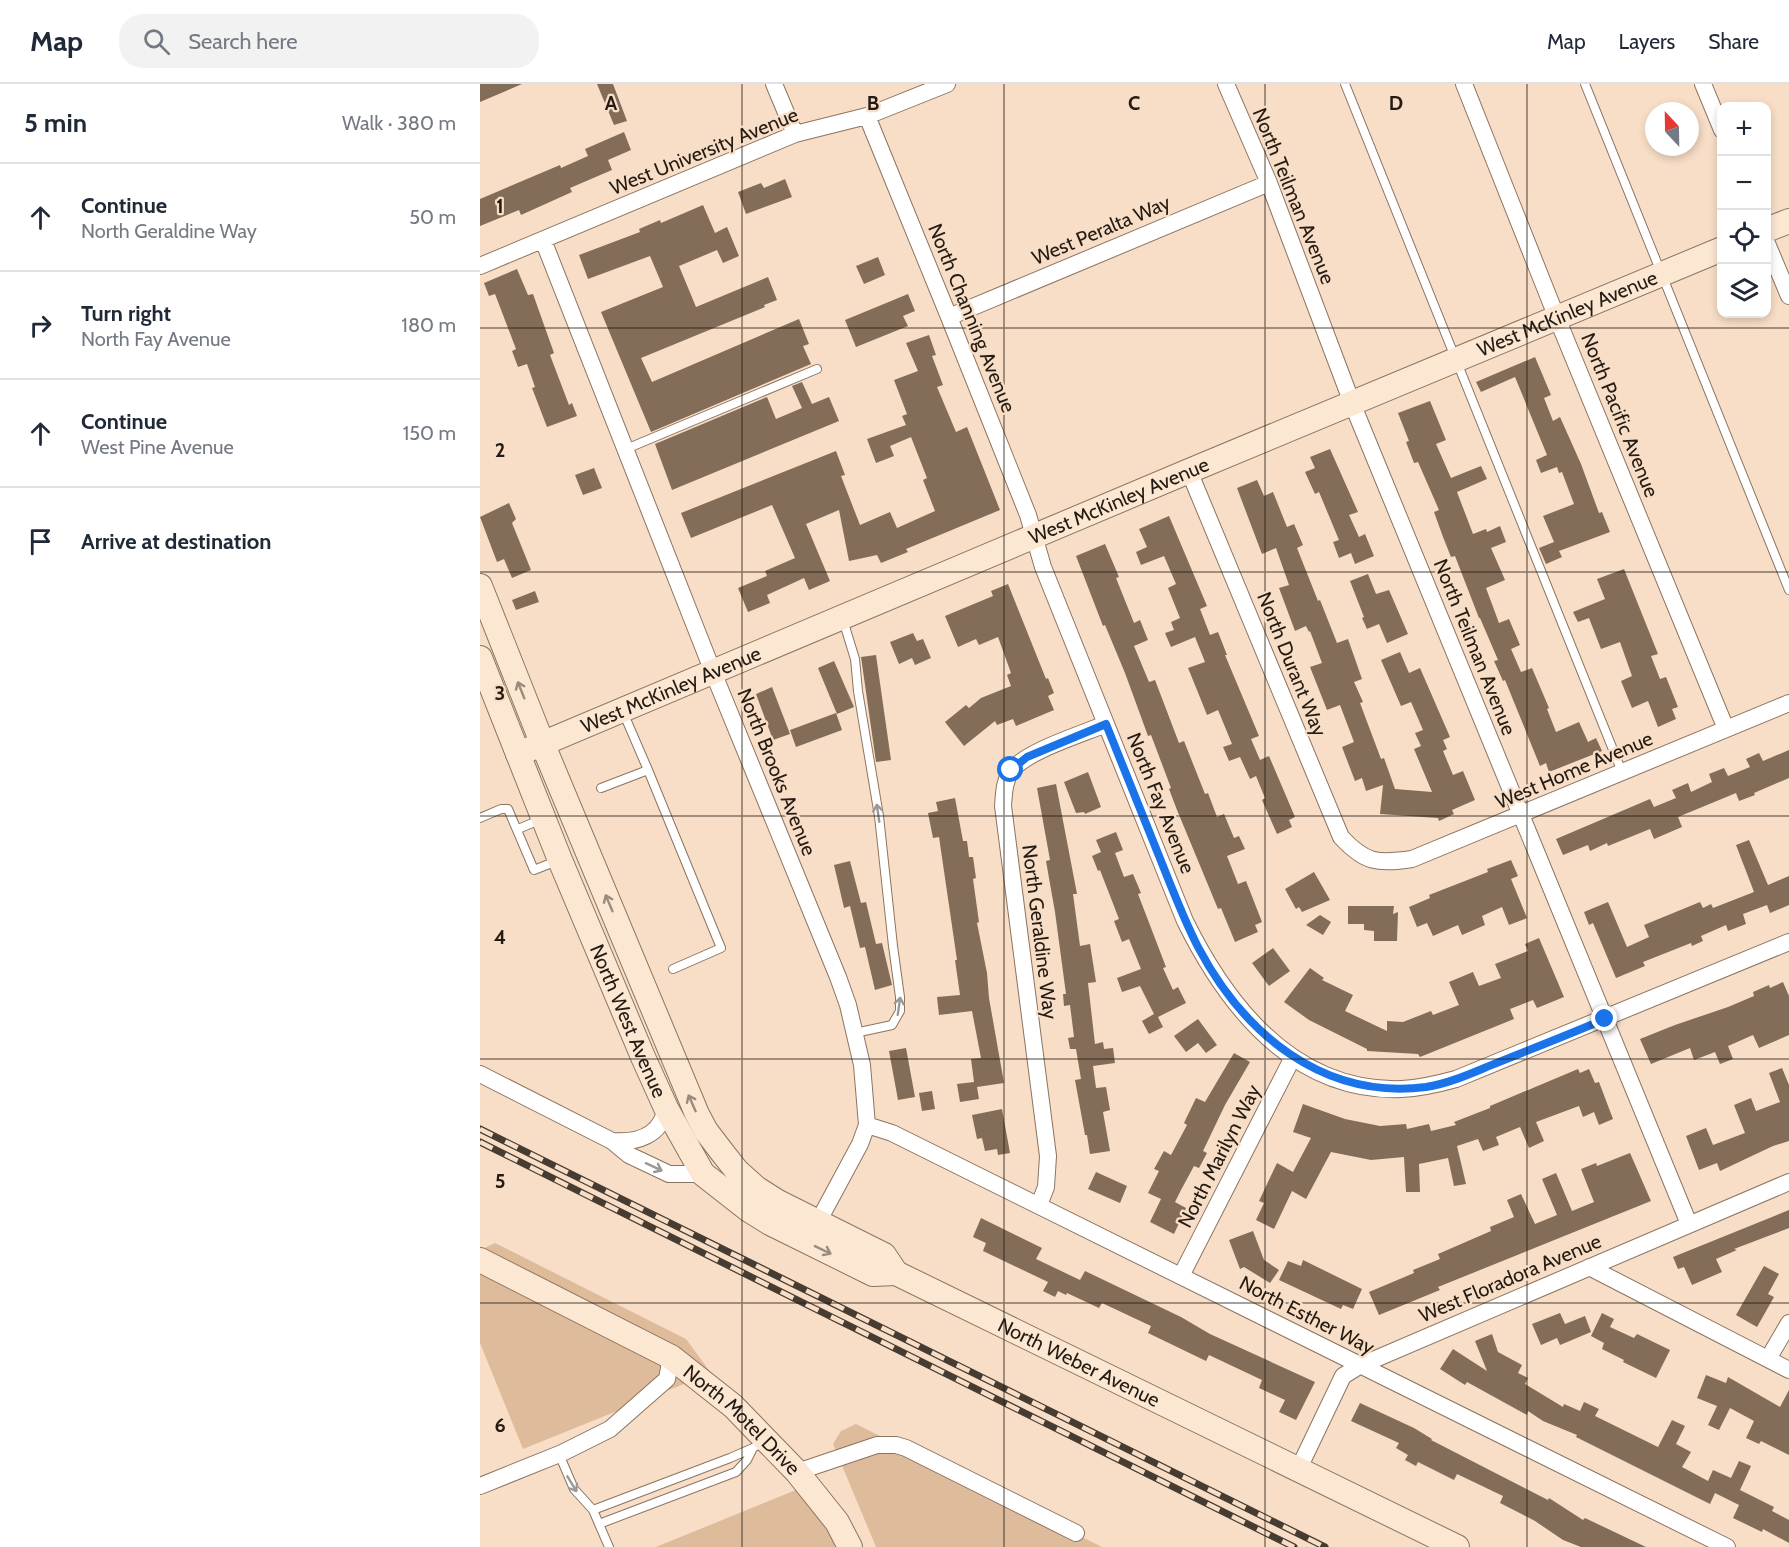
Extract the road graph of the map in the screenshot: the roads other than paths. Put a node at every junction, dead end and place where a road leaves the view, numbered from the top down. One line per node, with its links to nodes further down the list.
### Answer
1 (774, 84): 10 (street)
2 (947, 84): 8 (street, West University Avenue)
3 (1226, 84): 11 (street, North Teilman Avenue)
4 (1345, 84): 22 (lane)
5 (1464, 84): 21 (street, North Pacific Avenue)
6 (1585, 84): 18 (lane)
7 (1703, 84): 9 (street)
8 (867, 116): 10 (street, West University Avenue); 20 (street, North Channing Avenue)
9 (1717, 118)
10 (795, 134): 14 (street, West University Avenue)
11 (1269, 183): 20 (street, West Peralta Way); 24 (street, North Teilman Avenue)
12 (1789, 221): 13 (main road)
13 (1771, 228)
14 (543, 240): 17 (street, West University Avenue); 25 (street, North Brooks Avenue)
15 (1717, 251): 18 (main road, West McKinley Avenue)
16 (1771, 251): 19 (street)
17 (480, 266)
18 (1661, 274): 21 (main road, West McKinley Avenue); 29 (lane)
19 (1789, 296)
20 (950, 317): 27 (street, North Channing Avenue)
21 (1557, 318): 22 (main road, West McKinley Avenue); 36 (street, North Pacific Avenue)
22 (1457, 359): 24 (main road, West McKinley Avenue); 40 (lane)
23 (817, 369): 25 (lane)
24 (1352, 403): 26 (main road, West McKinley Avenue); 42 (street, North Teilman Avenue)
25 (626, 449): 32 (street, North Brooks Avenue)
26 (1189, 471): 27 (main road, West McKinley Avenue); 47 (street, North Durant Way)
27 (1034, 537): 30 (main road, West McKinley Avenue); 35 (street, North Fay Avenue)
28 (480, 586): 37 (main road, North West Avenue, one-way to 28)
29 (1789, 590)
30 (842, 618): 32 (main road, West McKinley Avenue); 54 (lane, one-way to 30)
31 (480, 658): 38 (main road, North West Avenue)
32 (713, 672): 34 (main road, West McKinley Avenue); 54 (street, North Brooks Avenue)
33 (1789, 703): 36 (street, West Home Avenue)
34 (623, 710): 37 (main road, West McKinley Avenue); 39 (lane)
35 (1106, 724): 55 (street, North Fay Avenue); 64 (street, North Geraldine Way)
36 (1726, 729): 40 (street, West Home Avenue)
37 (543, 745): 38 (main road, West McKinley Avenue); 51 (main road, North West Avenue, one-way to 37)
38 (518, 754): 44 (main road, North West Avenue)
39 (648, 770): 41 (lane); 50 (lane)
40 (1622, 772): 42 (street, West Home Avenue)
41 (602, 788)
42 (1521, 815): 47 (street, West Home Avenue); 53 (street, North Teilman Avenue)
43 (480, 818): 45 (lane)
44 (543, 818): 45 (lane); 46 (main road, North West Avenue)
45 (518, 828): 46 (lane)
46 (560, 860): 48 (main road, North West Avenue)
47 (1372, 860)
48 (575, 896): 51 (main road); 52 (main road, North West Avenue)
49 (1789, 942): 53 (street, North Fay Avenue)
50 (674, 969)
51 (643, 983): 56 (main road, North West Avenue)
52 (625, 1013): 56 (main road); 58 (main road, North West Avenue)
53 (1605, 1019): 55 (street, North Fay Avenue); 66 (street, North Teilman Avenue)
54 (855, 1033): 59 (street, North Brooks Avenue)
55 (1293, 1057): 70 (street, North Marilyn Way)
56 (678, 1070): 61 (main road, North West Avenue, one-way to 56)
57 (480, 1074): 60 (street)
58 (666, 1108): 60 (street); 62 (main road, North West Avenue)
59 (867, 1125): 64 (street, North Esther Way); 65 (street, North Brooks Avenue)
60 (612, 1141): 62 (street, one-way to 62)
61 (722, 1152): 65 (main road, North Weber Avenue)
62 (712, 1181): 65 (street); 69 (main road, North West Avenue, one-way to 69)
63 (1789, 1182): 66 (street, West Floradora Avenue)
64 (1039, 1205): 70 (street, North Esther Way)
65 (818, 1222): 69 (main road, North Weber Avenue)
66 (1689, 1224): 68 (street, West Floradora Avenue)
67 (480, 1260): 72 (main road, North Motel Drive)
68 (1590, 1267): 73 (street); 74 (street, West Floradora Avenue)
69 (896, 1273): 79 (main road, North Weber Avenue)
70 (1182, 1274): 74 (street, North Esther Way)
71 (1789, 1323): 73 (street)
72 (671, 1357): 76 (main road, North Motel Drive); 77 (street)
73 (1768, 1359): 75 (street)
74 (1359, 1366): 79 (street, West Floradora Avenue); 91 (street, North Esther Way)
75 (1789, 1370)
76 (759, 1444): 78 (lane); 80 (lane); 81 (main road, North Motel Drive)
77 (559, 1454): 83 (street); 85 (lane, one-way to 85)
78 (730, 1458): 80 (lane); 82 (lane)
79 (1299, 1468): 90 (main road, North Weber Avenue)
80 (736, 1472): 84 (lane)
81 (797, 1472): 87 (street, North Motel Drive); 89 (main road)
82 (689, 1474): 84 (lane); 85 (lane)
83 (480, 1486)
84 (695, 1488): 86 (lane)
85 (593, 1510): 86 (lane)
86 (599, 1524): 88 (lane)
87 (1076, 1533)
88 (609, 1547)
89 (849, 1547)
90 (1457, 1547)
91 (1726, 1547)

